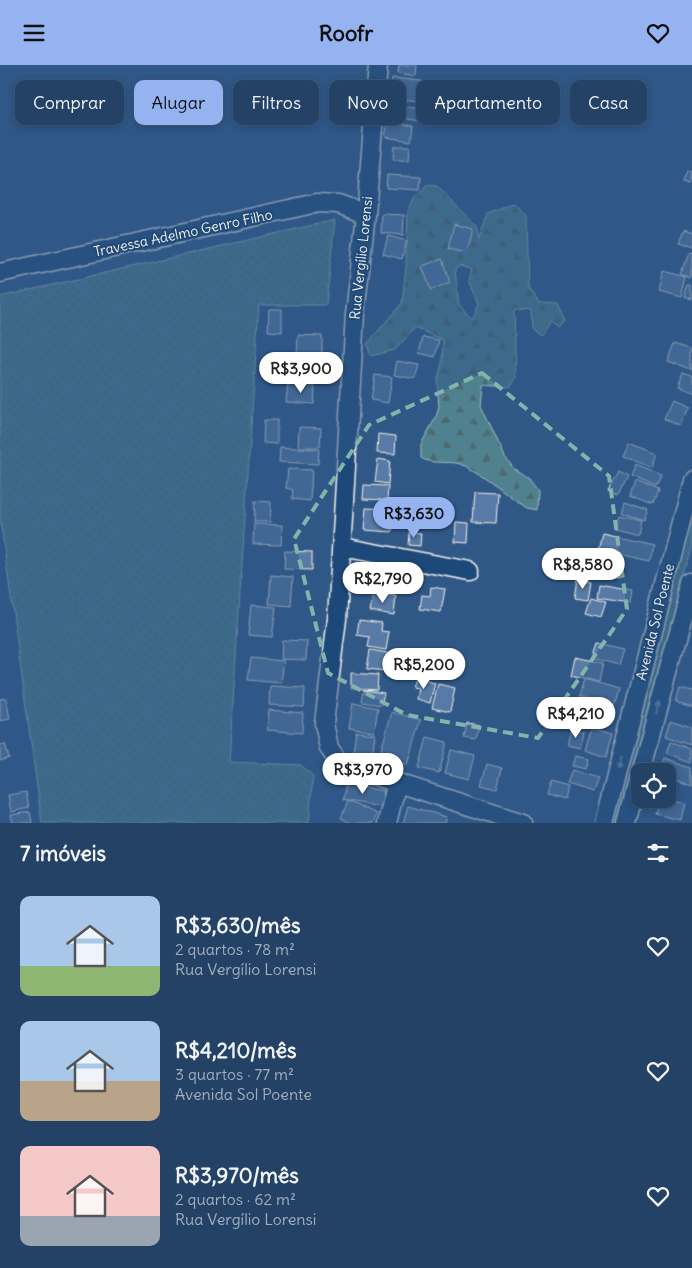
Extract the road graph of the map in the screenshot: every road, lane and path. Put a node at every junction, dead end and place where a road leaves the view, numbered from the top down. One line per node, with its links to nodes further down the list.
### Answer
1 (378, 65): 2 (street, Rua Vergílio Lorensi)
2 (366, 214): 3 (street, Travessa Adelmo Genro Filho); 5 (street, Rua Vergílio Lorensi)
3 (0, 273)
4 (692, 479): 13 (street, Avenida Sol Poente, one-way to 13)
5 (342, 547): 6 (street); 9 (street, Rua Vergílio Lorensi)
6 (470, 571)
7 (692, 584): 8 (street, Avenida Sol Poente, one-way to 7)
8 (643, 763)
9 (397, 783): 11 (street); 12 (street, Rua Vergílio Lorensi)
10 (631, 805): 14 (street, Avenida Sol Poente)
11 (388, 823)
12 (523, 823)
13 (604, 823)
14 (626, 823)

